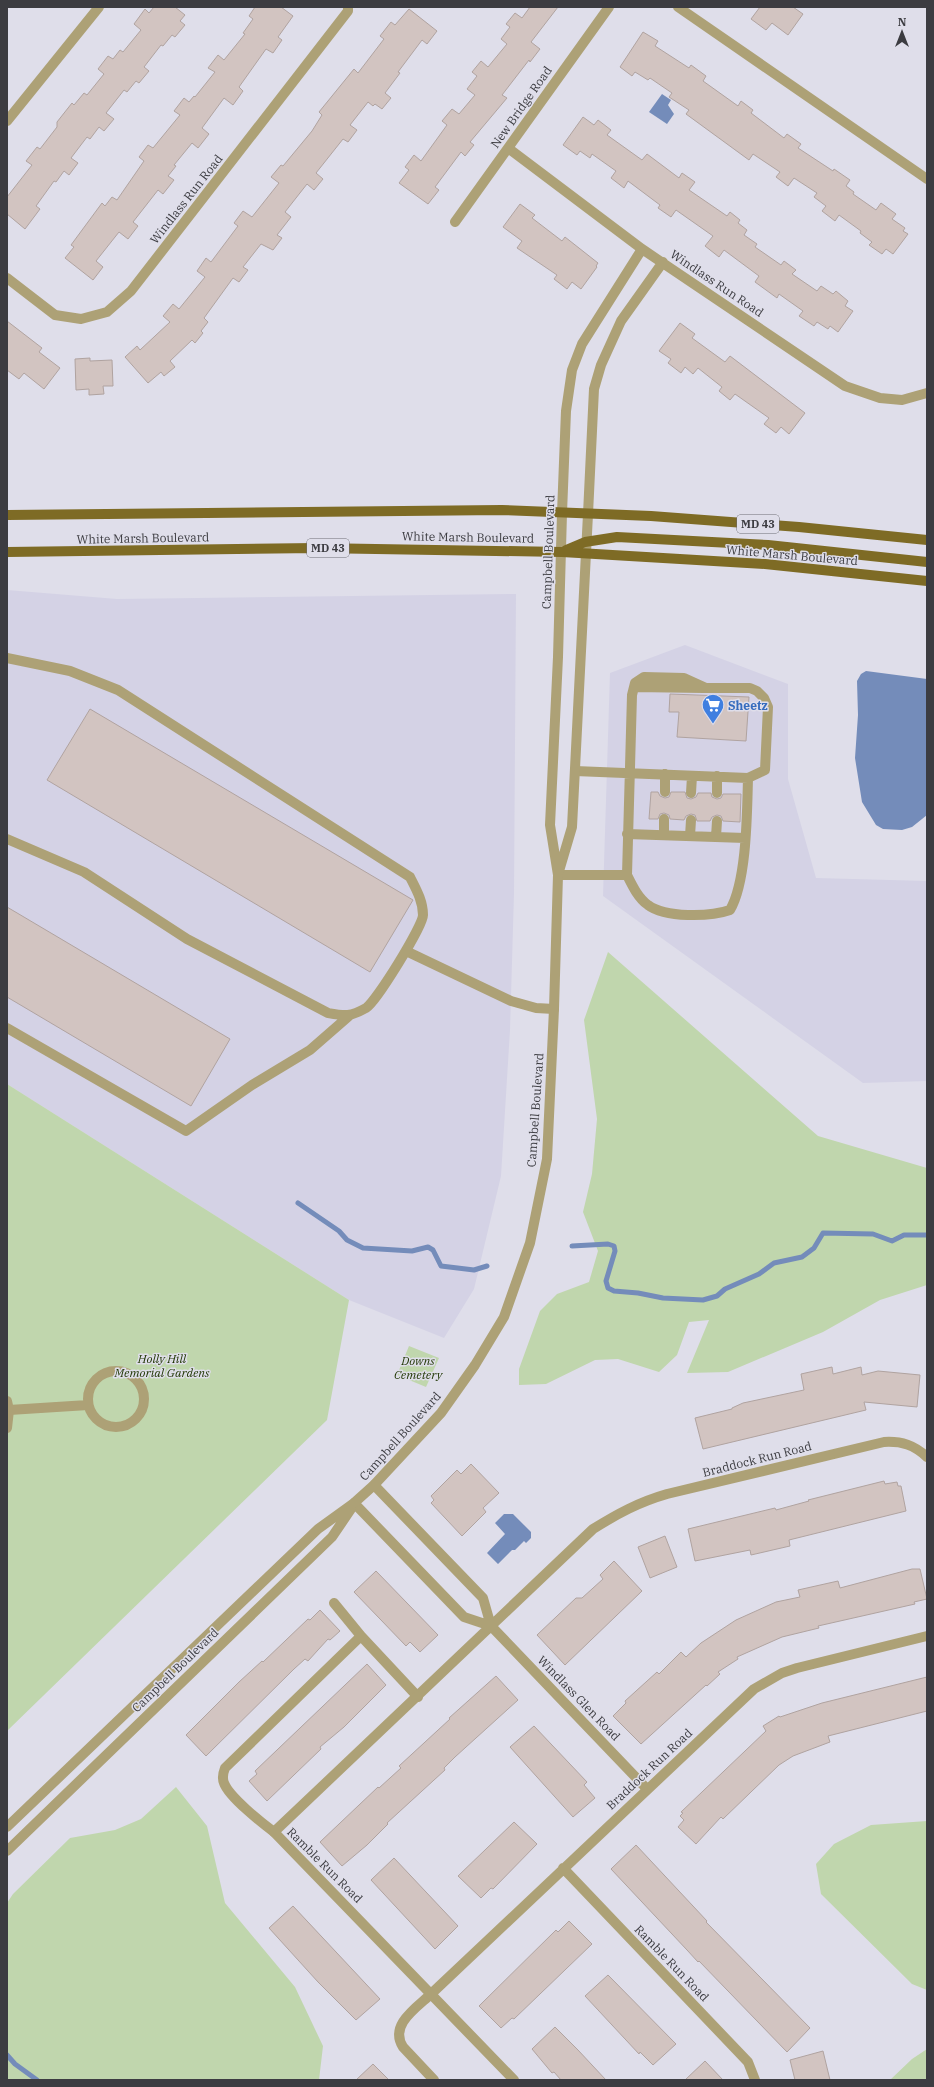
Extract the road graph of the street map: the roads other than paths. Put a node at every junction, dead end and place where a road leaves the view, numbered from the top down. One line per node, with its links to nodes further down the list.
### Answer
1 (99, 7): 5 (street)
2 (348, 7): 11 (street, Windlass Run Road)
3 (609, 7): 6 (street, New Bridge Road)
4 (678, 7): 7 (street)
5 (7, 121)
6 (508, 148): 8 (street, New Bridge Road); 9 (street, Windlass Run Road)
7 (927, 179)
8 (455, 222)
9 (642, 250): 10 (street, Windlass Run Road); 13 (street, Campbell Boulevard)
10 (663, 262): 12 (street, Windlass Run Road); 14 (street, Campbell Boulevard)
11 (7, 278)
12 (927, 393)
13 (562, 514): 14 (main road, White Marsh Boulevard / MD 43); 15 (main road, White Marsh Boulevard / MD 43); 19 (street, Campbell Boulevard)
14 (588, 514): 16 (main road, White Marsh Boulevard / MD 43); 17 (street, Campbell Boulevard)
15 (7, 515)
16 (927, 540)
17 (585, 548): 19 (main road); 20 (main road); 21 (main road, White Marsh Boulevard); 23 (street, Campbell Boulevard)
18 (7, 552): 19 (main road, White Marsh Boulevard / MD 43)
19 (562, 552): 41 (street, Campbell Boulevard)
20 (927, 562)
21 (927, 581)
22 (7, 658): 43 (street)
23 (575, 771): 24 (street); 41 (street, Campbell Boulevard)
24 (628, 773): 25 (street); 28 (street); 35 (street)
25 (665, 774): 26 (street); 29 (street)
26 (692, 776): 27 (street); 30 (street)
27 (718, 776): 28 (street); 31 (street)
28 (748, 778): 39 (street)
29 (665, 792)
30 (691, 793)
31 (717, 794)
32 (664, 819): 36 (street)
33 (690, 820): 37 (street)
34 (717, 821): 38 (street)
35 (627, 834): 36 (street); 42 (street)
36 (664, 835): 37 (street)
37 (690, 836): 38 (street)
38 (716, 837): 39 (street)
39 (745, 838): 42 (street)
40 (7, 839): 45 (street)
41 (558, 875): 42 (street); 44 (street, Campbell Boulevard)
42 (627, 875)
43 (406, 951): 44 (street); 45 (street)
44 (554, 1009): 51 (street, Campbell Boulevard)
45 (349, 1016): 46 (street)
46 (7, 1028)
47 (88, 1405): 47 (street); 48 (street)
48 (8, 1406): 49 (street)
49 (7, 1428)
50 (927, 1457): 54 (street, Braddock Run Road)
51 (374, 1485): 52 (street, Campbell Boulevard); 54 (street, Windlass Glen Road)
52 (354, 1503): 54 (street, Windlass Glen Road); 59 (street, Campbell Boulevard); 61 (street, Campbell Boulevard)
53 (334, 1602): 55 (street)
54 (491, 1626): 57 (street, Ramble Run Road); 58 (street, Windlass Glen Road)
55 (361, 1636): 57 (street); 60 (street)
56 (927, 1636): 58 (street, Braddock Run Road)
57 (418, 1697): 60 (street, Ramble Run Road)
58 (647, 1789): 62 (street, Braddock Run Road)
59 (7, 1828)
60 (274, 1832): 63 (street, Ramble Run Road)
61 (7, 1851)
62 (563, 1868): 63 (street, Braddock Run Road); 66 (street, Ramble Run Road)
63 (431, 1994): 64 (street, Braddock Run Road); 65 (street, Ramble Run Road)
64 (434, 2080)
65 (514, 2080)
66 (755, 2080)

